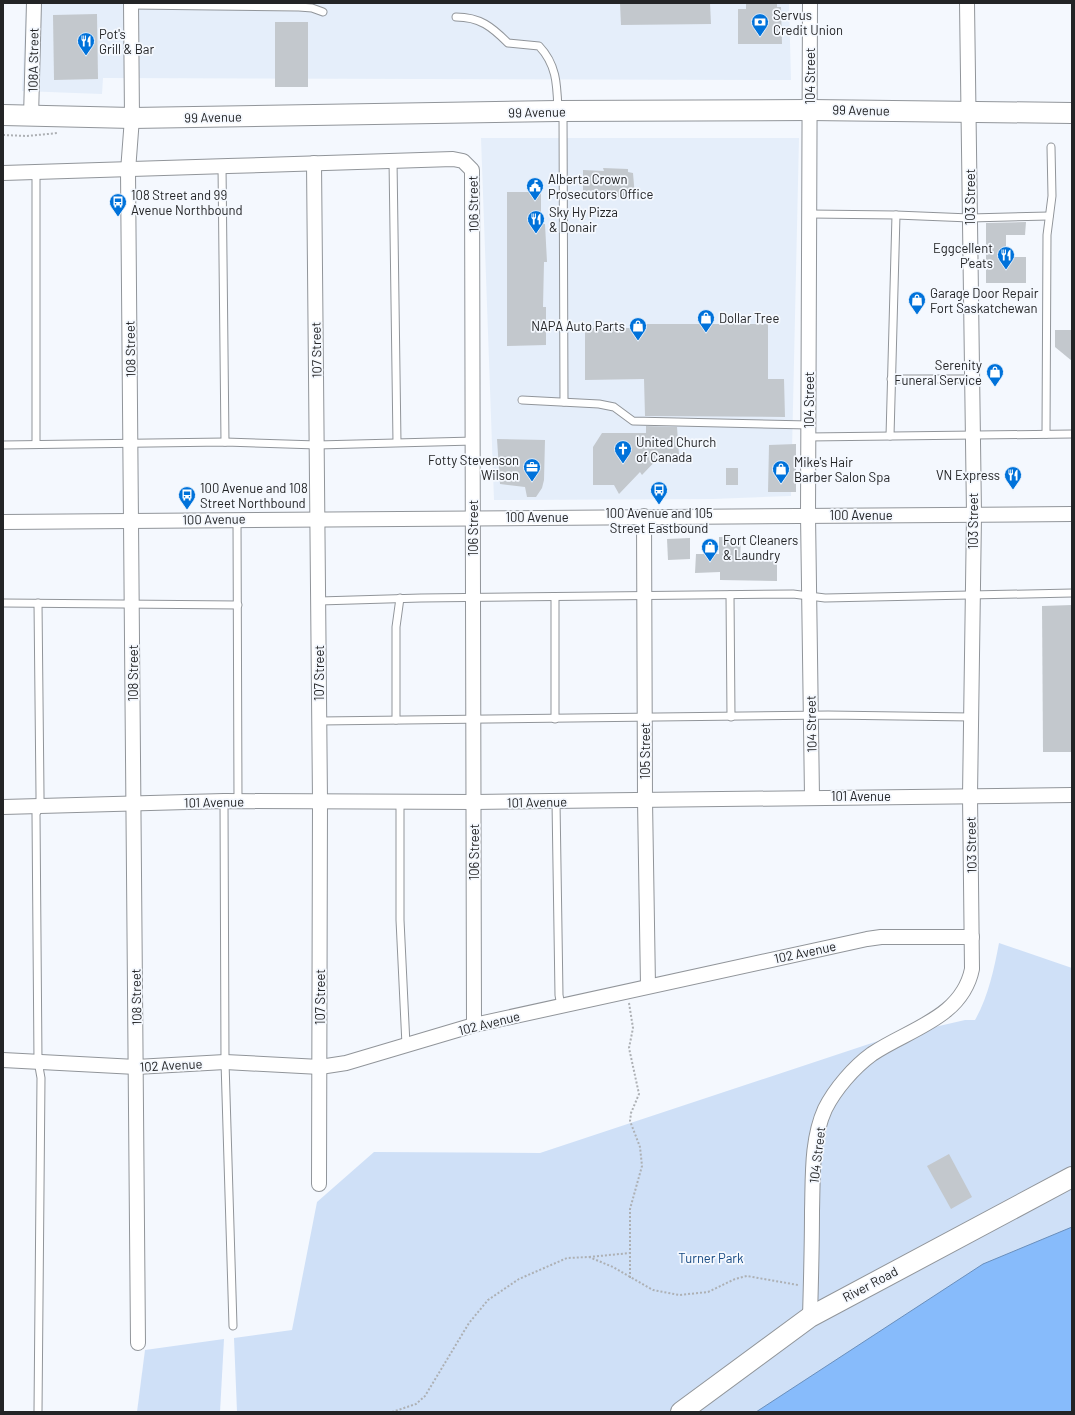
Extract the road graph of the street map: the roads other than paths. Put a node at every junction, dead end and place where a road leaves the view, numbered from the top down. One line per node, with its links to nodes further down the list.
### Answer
1 (34, 3): 12 (street, 108A Street)
2 (810, 3): 7 (street, 104 Street)
3 (967, 3): 9 (street, 103 Street)
4 (131, 4): 5 (lane); 13 (street, 108 Street)
5 (323, 12)
6 (456, 17): 8 (lane)
7 (810, 110): 8 (main road, 99 Avenue); 9 (main road, 99 Avenue); 21 (street, 104 Street)
8 (560, 111): 13 (main road, 99 Avenue); 28 (lane)
9 (969, 111): 10 (main road, 99 Avenue); 24 (street, 103 Street)
10 (1072, 113)
11 (3, 115): 12 (main road, 99 Avenue)
12 (31, 117): 13 (main road, 99 Avenue)
13 (132, 118): 18 (street, 108 Street)
14 (1051, 147): 23 (lane)
15 (393, 160): 16 (street, 106 Street); 34 (street, 106 Street); 36 (lane)
16 (314, 163): 17 (street, 106 Street); 40 (street, 107 Street)
17 (222, 166): 18 (street, 106 Street); 35 (lane)
18 (128, 171): 19 (street, 106 Street); 39 (street, 108 Street)
19 (36, 172): 20 (street, 106 Street); 38 (lane)
20 (3, 173)
21 (810, 214): 22 (lane); 29 (street, 104 Street)
22 (896, 215): 24 (lane); 25 (lane)
23 (1049, 216): 24 (lane); 30 (lane)
24 (970, 218): 26 (street, 103 Street)
25 (891, 379): 26 (lane); 32 (lane)
26 (972, 379): 33 (street, 103 Street)
27 (522, 400): 28 (lane)
28 (564, 402): 29 (lane)
29 (809, 431): 32 (lane); 42 (street, 104 Street)
30 (1046, 434): 31 (lane); 33 (lane)
31 (1072, 434)
32 (890, 436): 33 (lane)
33 (972, 436): 43 (street, 103 Street)
34 (474, 441): 36 (lane); 45 (street, 106 Street)
35 (225, 442): 39 (lane); 40 (lane)
36 (397, 442): 40 (lane)
37 (3, 444): 38 (lane)
38 (36, 444): 39 (lane)
39 (131, 444): 48 (street, 108 Street)
40 (317, 445): 46 (street, 107 Street)
41 (1072, 514): 43 (street, 100 Avenue)
42 (808, 515): 43 (street, 100 Avenue); 44 (street, 100 Avenue); 55 (street, 104 Street)
43 (974, 515): 51 (street, 103 Street)
44 (644, 516): 45 (street, 100 Avenue); 53 (street, 105 Street)
45 (472, 517): 46 (street, 100 Avenue); 57 (street, 106 Street)
46 (318, 518): 47 (street, 100 Avenue); 58 (street, 107 Street)
47 (238, 519): 48 (street, 100 Avenue); 62 (lane)
48 (132, 520): 49 (street, 100 Avenue); 61 (street, 108 Street)
49 (3, 522)
50 (1072, 592): 51 (lane)
51 (973, 593): 55 (lane); 65 (street, 103 Street)
52 (730, 595): 53 (lane); 55 (lane); 64 (lane)
53 (644, 596): 54 (lane); 66 (street, 105 Street)
54 (555, 597): 57 (lane); 67 (lane)
55 (809, 597): 63 (street, 104 Street)
56 (400, 598): 57 (lane); 58 (lane); 68 (lane)
57 (473, 598): 69 (street, 106 Street)
58 (319, 601): 70 (street, 107 Street)
59 (3, 603): 60 (lane)
60 (38, 603): 61 (lane); 82 (lane)
61 (132, 604): 62 (lane); 81 (street, 108 Street)
62 (238, 605): 76 (lane)
63 (811, 716): 64 (lane); 65 (lane); 73 (street, 104 Street)
64 (731, 717): 66 (lane)
65 (971, 717): 72 (street, 103 Street)
66 (645, 718): 67 (lane); 74 (street, 105 Street)
67 (555, 719): 69 (lane)
68 (396, 720): 69 (lane); 70 (lane)
69 (474, 720): 79 (street, 106 Street)
70 (320, 721): 77 (street, 107 Street)
71 (1072, 794): 72 (street, 101 Avenue)
72 (970, 796): 73 (street, 101 Avenue); 84 (street, 103 Street)
73 (812, 797): 74 (street, 101 Avenue)
74 (645, 800): 80 (street, 101 Avenue); 85 (street, 105 Street)
75 (224, 801): 76 (street, 101 Avenue); 81 (street, 101 Avenue); 92 (lane)
76 (238, 801): 77 (street, 101 Avenue)
77 (320, 801): 78 (street, 101 Avenue); 94 (street, 107 Street)
78 (400, 802): 79 (street, 101 Avenue); 89 (lane)
79 (474, 802): 80 (street, 101 Avenue); 88 (street, 106 Street)
80 (556, 802): 86 (lane)
81 (133, 803): 82 (street, 101 Avenue); 93 (street, 108 Street)
82 (40, 806): 83 (street, 101 Avenue); 91 (lane)
83 (3, 807)
84 (972, 937): 85 (street, 102 Avenue); 87 (street, 103 Street)
85 (648, 986): 86 (street, 102 Avenue)
86 (561, 1006): 88 (street, 102 Avenue)
87 (950, 1008): 97 (street, 104 Street)
88 (474, 1025): 89 (street, 102 Avenue)
89 (406, 1045): 94 (street, 102 Avenue)
90 (3, 1060): 91 (street, 102 Avenue)
91 (38, 1061): 93 (street, 102 Avenue); 100 (lane)
92 (224, 1062): 93 (street, 102 Avenue); 94 (street, 102 Avenue); 98 (lane)
93 (136, 1067): 99 (street, 108 Street)
94 (320, 1067): 96 (street, 107 Street)
95 (1072, 1177): 97 (main road, River Road)
96 (319, 1184)
97 (810, 1317): 101 (main road, River Road)
98 (233, 1326)
99 (138, 1343)
100 (38, 1412)
101 (681, 1412)

